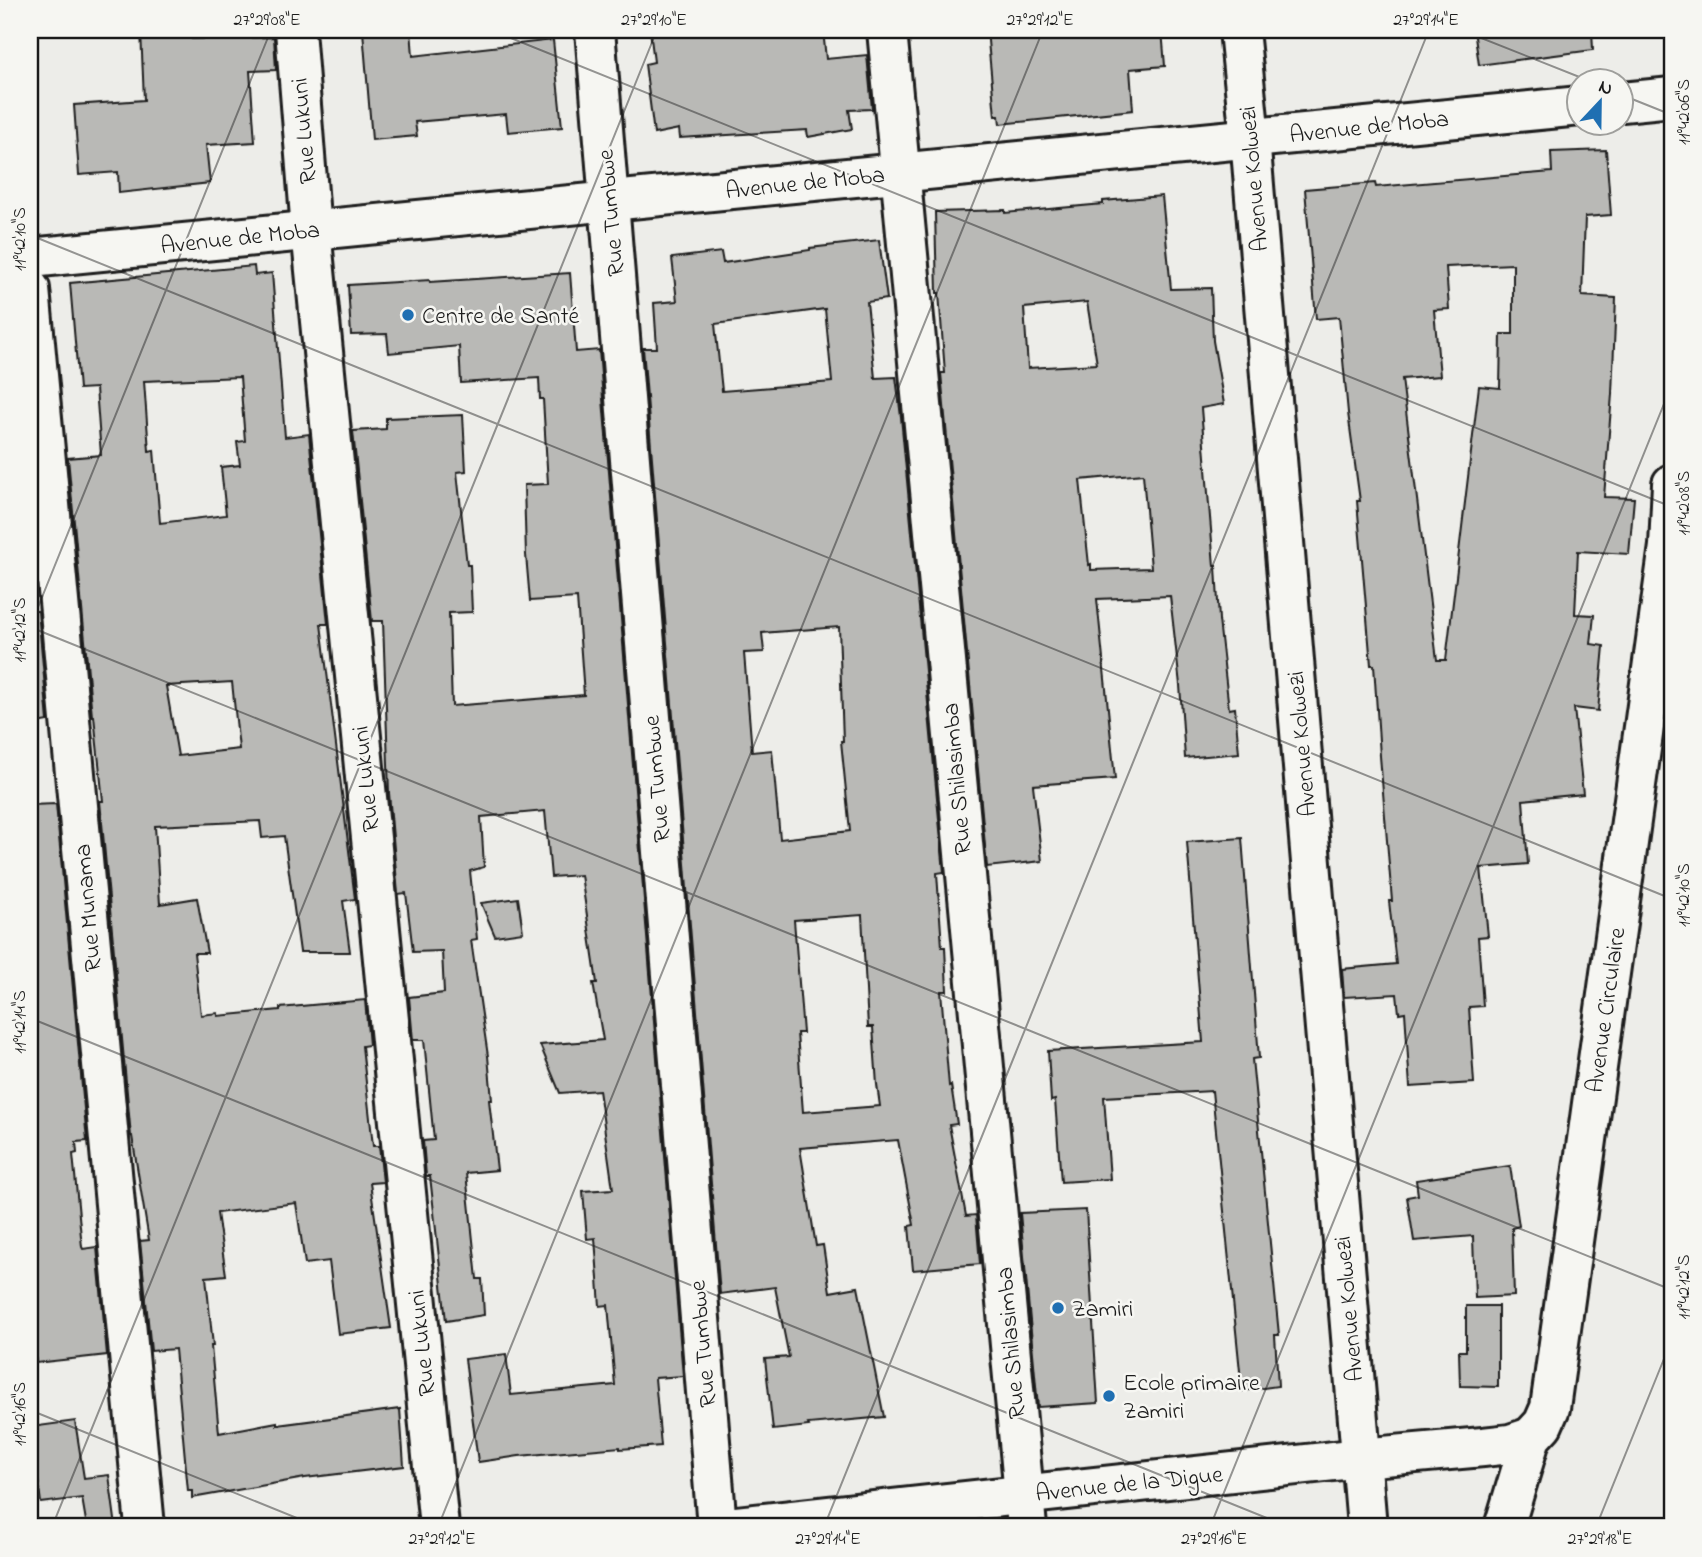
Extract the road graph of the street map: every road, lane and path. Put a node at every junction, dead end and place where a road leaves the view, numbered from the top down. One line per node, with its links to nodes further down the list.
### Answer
1 (295, 30): 11 (street, Rue Lukuni)
2 (595, 30): 10 (street, Rue Tumbwe)
3 (887, 30): 9 (street, Rue Shilasimba)
4 (1239, 30): 8 (street, Avenue Kolwezi)
5 (1672, 97): 6 (street)
6 (1636, 101)
7 (1566, 107): 8 (street, Avenue de Moba)
8 (1250, 138): 9 (street, Avenue de Moba); 16 (street, Avenue Kolwezi)
9 (899, 172): 10 (street, Avenue de Moba); 17 (street, Rue Shilasimba)
10 (609, 201): 11 (street, Avenue de Moba); 20 (street, Rue Tumbwe)
11 (311, 230): 12 (street, Avenue de Moba); 19 (street, Rue Lukuni)
12 (30, 258)
13 (30, 289): 18 (street, Rue Munama)
14 (1672, 484): 15 (street, Avenue Circulaire)
15 (1531, 1437): 16 (street, Avenue de la Digue); 23 (street, Avenue Circulaire)
16 (1361, 1458): 17 (street, Avenue de la Digue); 22 (street, Avenue Kolwezi)
17 (1026, 1511): 21 (street, Avenue de la Digue)
18 (145, 1527)
19 (439, 1527)
20 (717, 1527)
21 (727, 1527)
22 (1367, 1527)
23 (1504, 1527)

